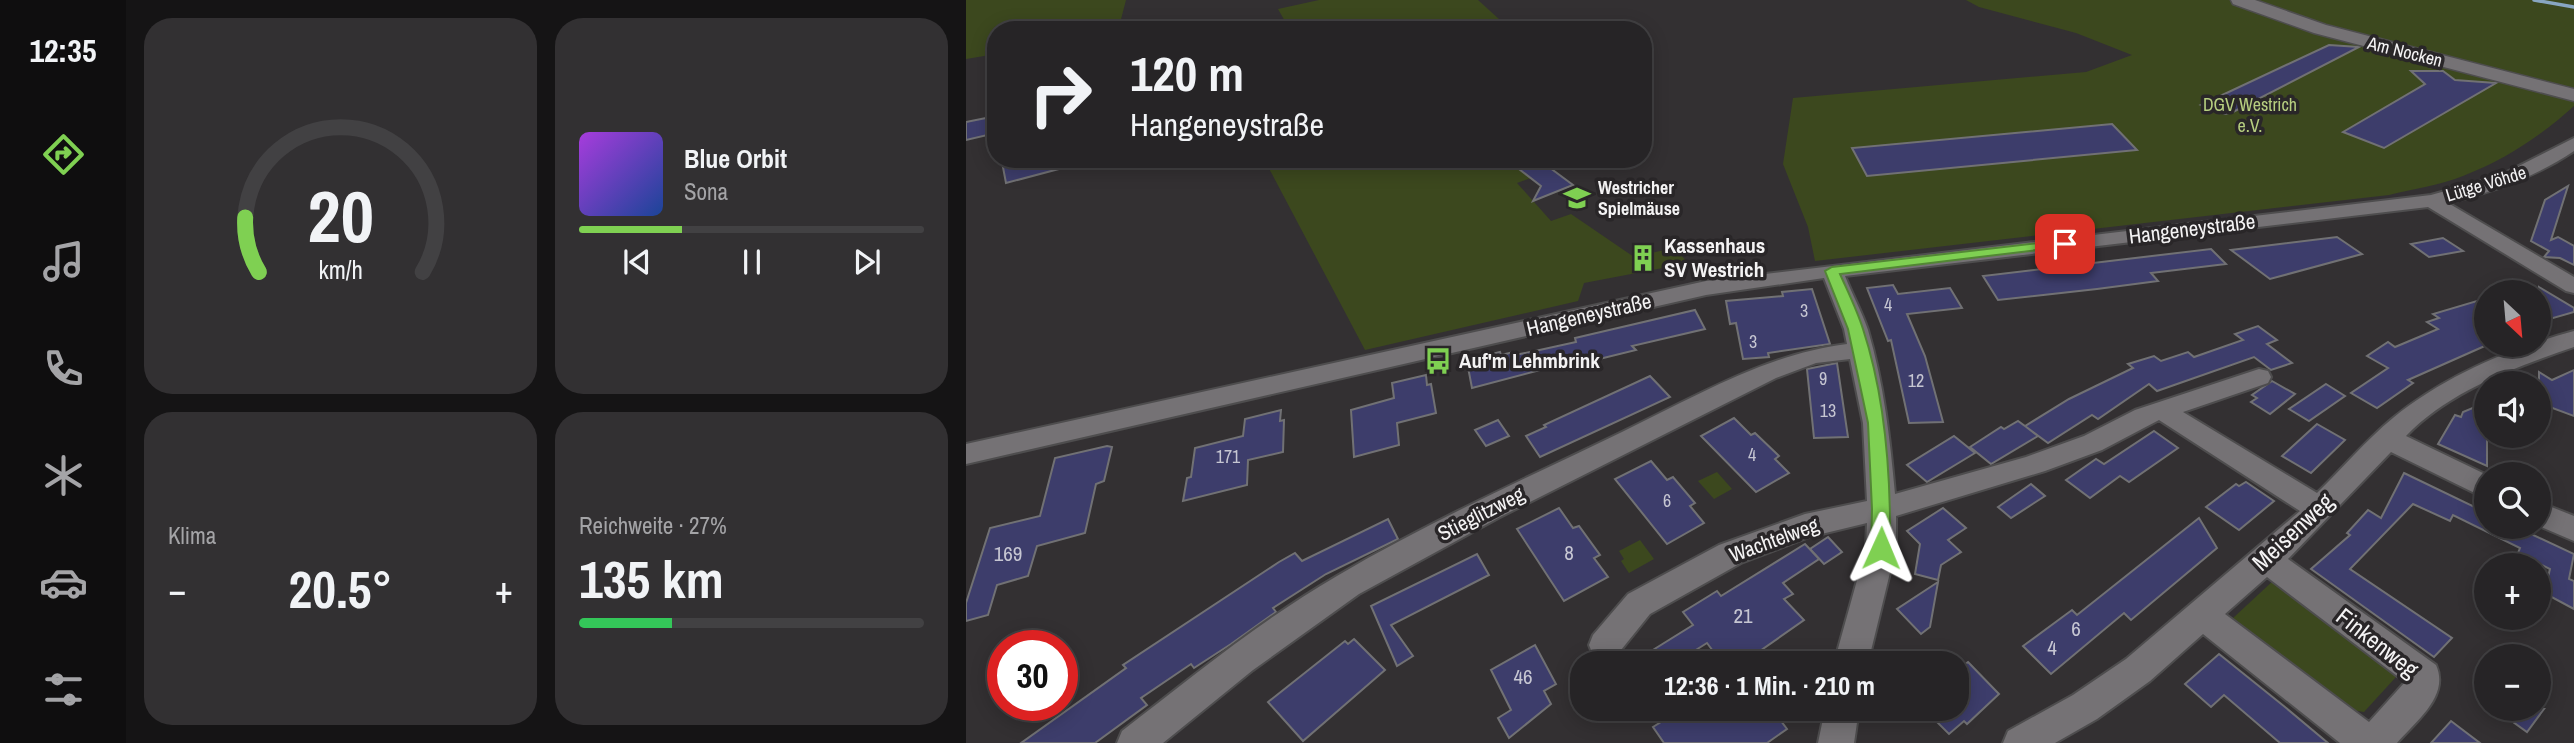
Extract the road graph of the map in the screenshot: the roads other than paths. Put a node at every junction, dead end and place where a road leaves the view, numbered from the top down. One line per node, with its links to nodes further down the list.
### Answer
1 (2239, 0): 2 (street, Am Nocken)
2 (2574, 95)
3 (2574, 143): 4 (street, Lütge Vöhde)
4 (2431, 201): 5 (street, Hangeneystraße); 6 (street)
5 (1832, 271): 8 (street); 12 (street, Hangeneystraße)
6 (2574, 286)
7 (2574, 339): 11 (street, Meisenweg)
8 (1861, 350): 14 (street); 23 (street, Stieglitzweg)
9 (2259, 377): 10 (street, Wachtelweg)
10 (2164, 410): 14 (street, Wachtelweg); 15 (street)
11 (2388, 439): 13 (street); 15 (street, Meisenweg)
12 (966, 454)
13 (2474, 482)
14 (1882, 509): 20 (street, Wachtelweg); 21 (street)
15 (2320, 509): 18 (street, Meisenweg)
16 (2551, 518): 17 (street)
17 (2574, 529)
18 (2265, 559): 19 (street, Meisenweg); 27 (street, Finkenweg)
19 (2201, 614): 25 (street, Meisenweg); 26 (street)
20 (1605, 645)
21 (1854, 651)
22 (1840, 721): 24 (street)
23 (1135, 743)
24 (1836, 743)
25 (2021, 743)
26 (2368, 743)
27 (2374, 743)

